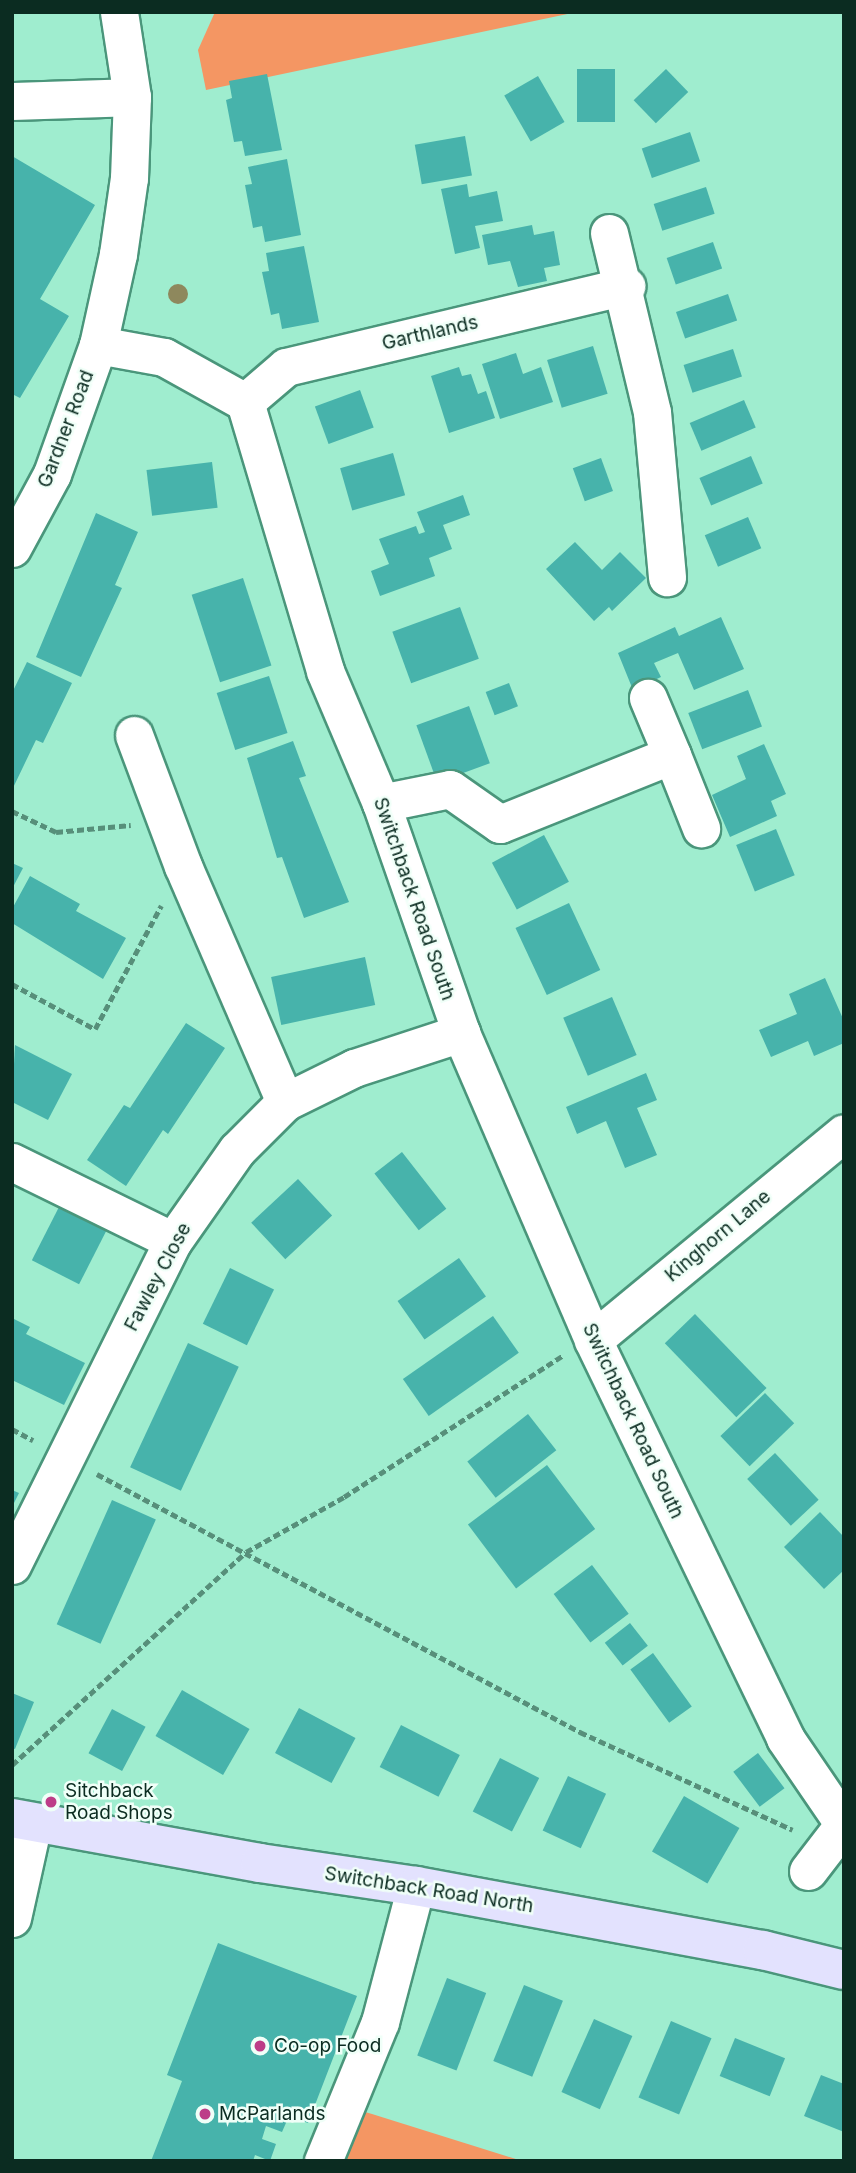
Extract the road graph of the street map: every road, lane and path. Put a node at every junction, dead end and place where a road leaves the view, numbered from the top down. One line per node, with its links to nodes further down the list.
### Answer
1 (119, 12): 2 (street)
2 (132, 97): 3 (street); 6 (street)
3 (12, 102)
4 (609, 233): 5 (street)
5 (626, 286): 7 (street, Garthlands); 9 (street)
6 (98, 345): 7 (street); 8 (street, Gardner Road)
7 (245, 402): 13 (street, Switchback Road South)
8 (12, 548)
9 (667, 577)
10 (648, 698): 12 (street)
11 (134, 735): 15 (street)
12 (672, 755): 13 (street); 16 (street)
13 (381, 803): 19 (street, Switchback Road South)
14 (12, 811): 15 (path)
15 (167, 822): 17 (street)
16 (701, 828)
17 (183, 866): 18 (path); 20 (street)
18 (12, 984)
19 (461, 1033): 20 (street, Fawley Close); 24 (street, Switchback Road South)
20 (285, 1102): 23 (street, Fawley Close)
21 (844, 1133): 24 (street, Kinghorn Lane)
22 (12, 1162): 23 (street)
23 (173, 1241): 25 (street, Fawley Close)
24 (593, 1340): 26 (path); 30 (street, Switchback Road South)
25 (65, 1457): 26 (path); 27 (street, Fawley Close)
26 (246, 1552): 28 (path); 30 (path)
27 (12, 1565)
28 (12, 1765)
29 (23, 1820): 31 (main road, Switchback Road North); 32 (street)
30 (830, 1841)
31 (416, 1886): 33 (main road, Switchback Road North); 34 (street)
32 (12, 1918)
33 (844, 1970)
34 (323, 2161)

